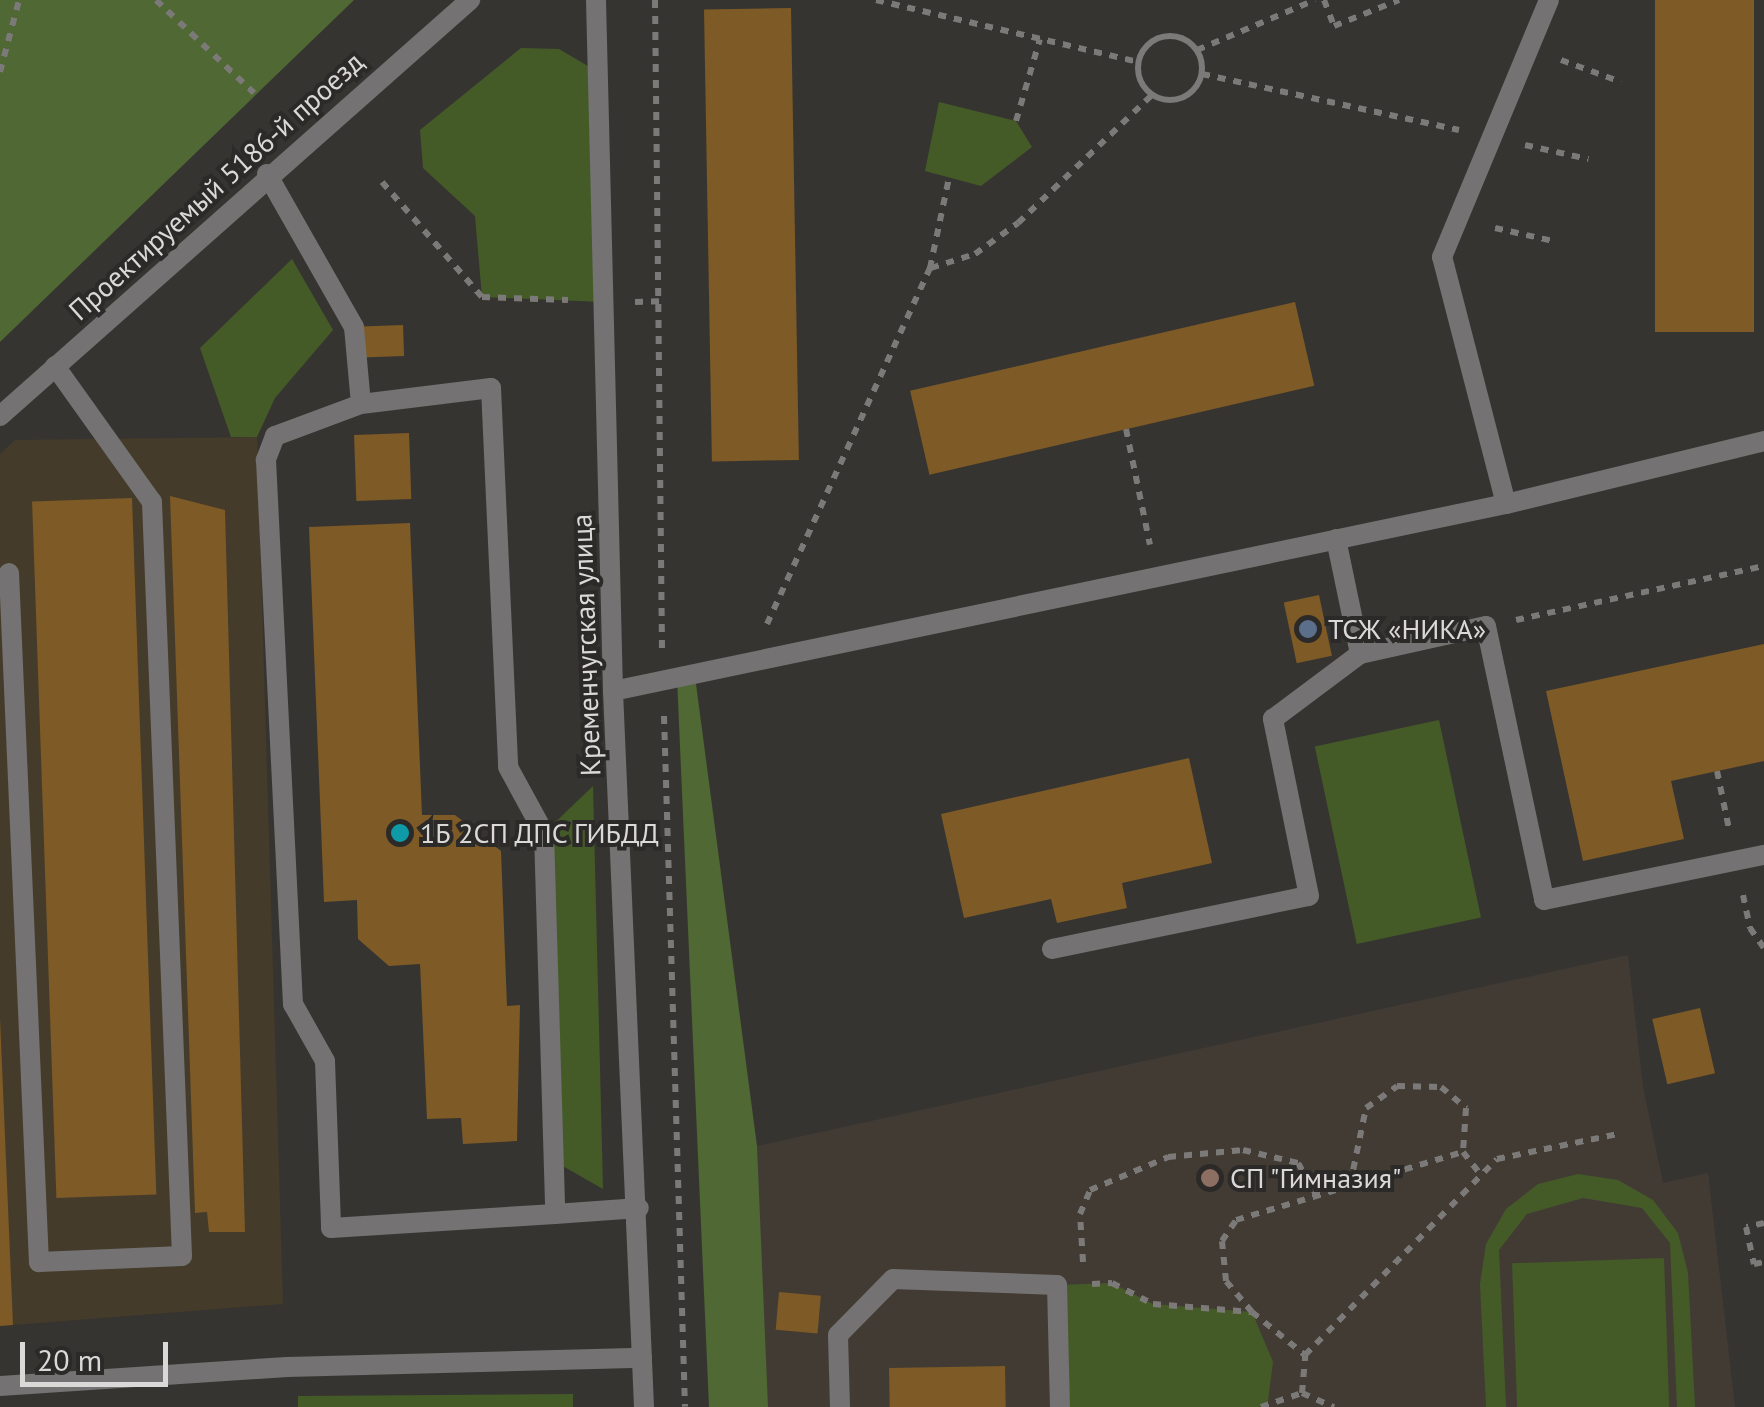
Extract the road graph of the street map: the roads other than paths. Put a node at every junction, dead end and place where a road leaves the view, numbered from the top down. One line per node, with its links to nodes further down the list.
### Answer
1 (470, 0): 4 (street, Проектируемый 5186-й проезд)
2 (596, 0): 13 (street, Кременчугская улица)
3 (1549, 0): 9 (street)
4 (267, 174): 5 (street, Проектируемый 5186-й проезд); 6 (street)
5 (55, 366): 7 (street, Проектируемый 5186-й проезд); 11 (street)
6 (361, 404): 17 (street); 17 (street)
7 (0, 416)
8 (1764, 441): 9 (street)
9 (1506, 504): 10 (street)
10 (1336, 539): 12 (street); 13 (street)
11 (9, 573)
12 (1360, 654): 14 (street); 15 (street)
13 (614, 691): 16 (street, Кременчугская улица)
14 (1764, 856)
15 (1052, 949)
16 (639, 1208): 17 (street); 18 (street, Кременчугская улица)
17 (555, 1214)
18 (642, 1358): 19 (street); 20 (street, Кременчугская улица)
19 (0, 1386)
20 (644, 1407)
21 (840, 1407): 22 (street)
22 (1060, 1407)

